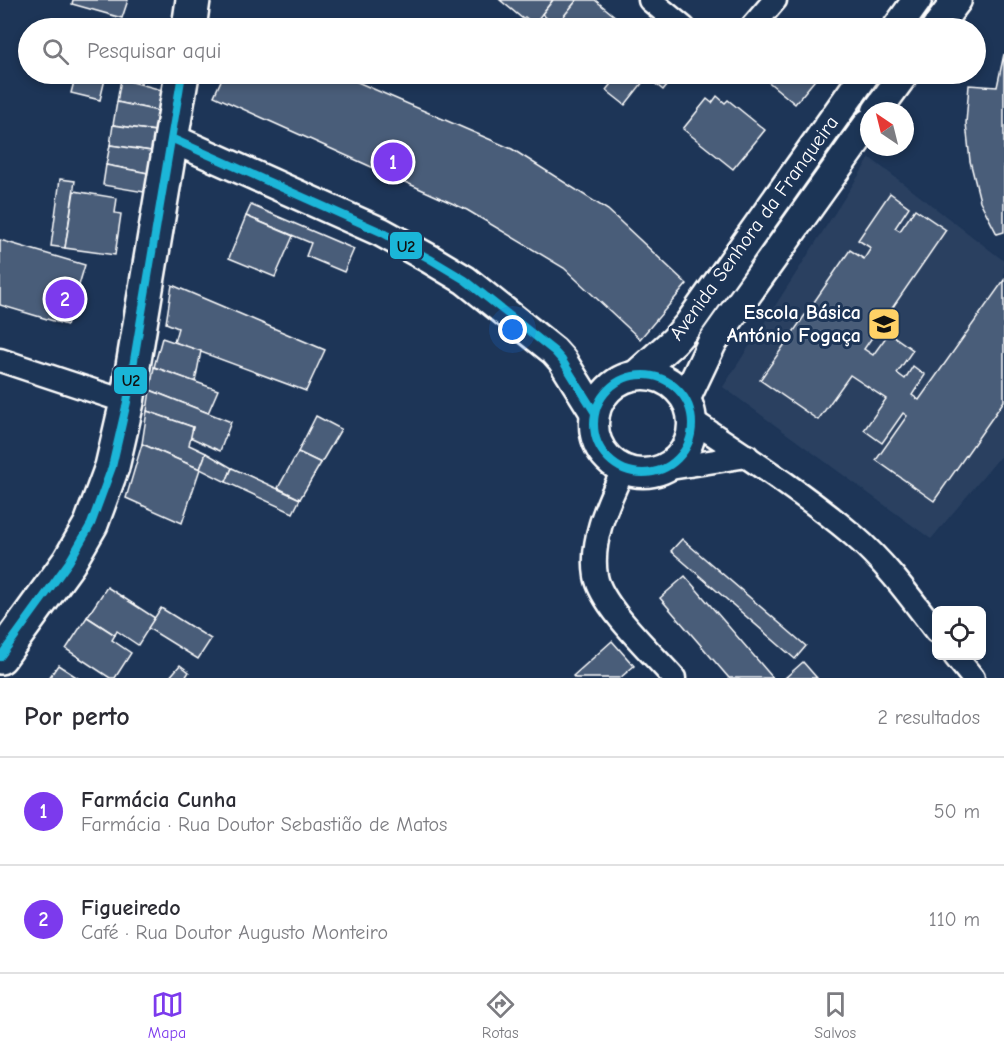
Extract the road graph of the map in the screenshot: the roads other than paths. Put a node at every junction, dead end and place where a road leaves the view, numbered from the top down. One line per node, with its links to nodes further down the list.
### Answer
1 (193, 0): 6 (main road)
2 (650, 0): 7 (street)
3 (775, 0): 8 (street)
4 (917, 0): 9 (street)
5 (957, 0): 10 (street)
6 (190, 18)
7 (672, 18)
8 (760, 18)
9 (904, 18)
10 (944, 18)
11 (181, 84): 16 (main road)
12 (858, 84): 19 (street, Avenida Senhora da Franqueira)
13 (897, 84): 14 (street)
14 (884, 102)
15 (860, 136): 21 (street, Avenida Senhora da Franqueira)
16 (173, 139): 18 (street); 20 (main road)
17 (0, 360): 20 (street)
18 (562, 360): 19 (street); 22 (street)
19 (628, 378): 21 (street); 22 (street)
20 (127, 402): 27 (main road)
21 (689, 410): 23 (street); 25 (street)
22 (595, 413): 24 (street)
23 (747, 456): 25 (street); 26 (street)
24 (623, 470): 25 (street); 29 (street)
25 (664, 470)
26 (932, 626)
27 (0, 657)
28 (959, 660): 30 (street)
29 (674, 678)
30 (973, 678)

